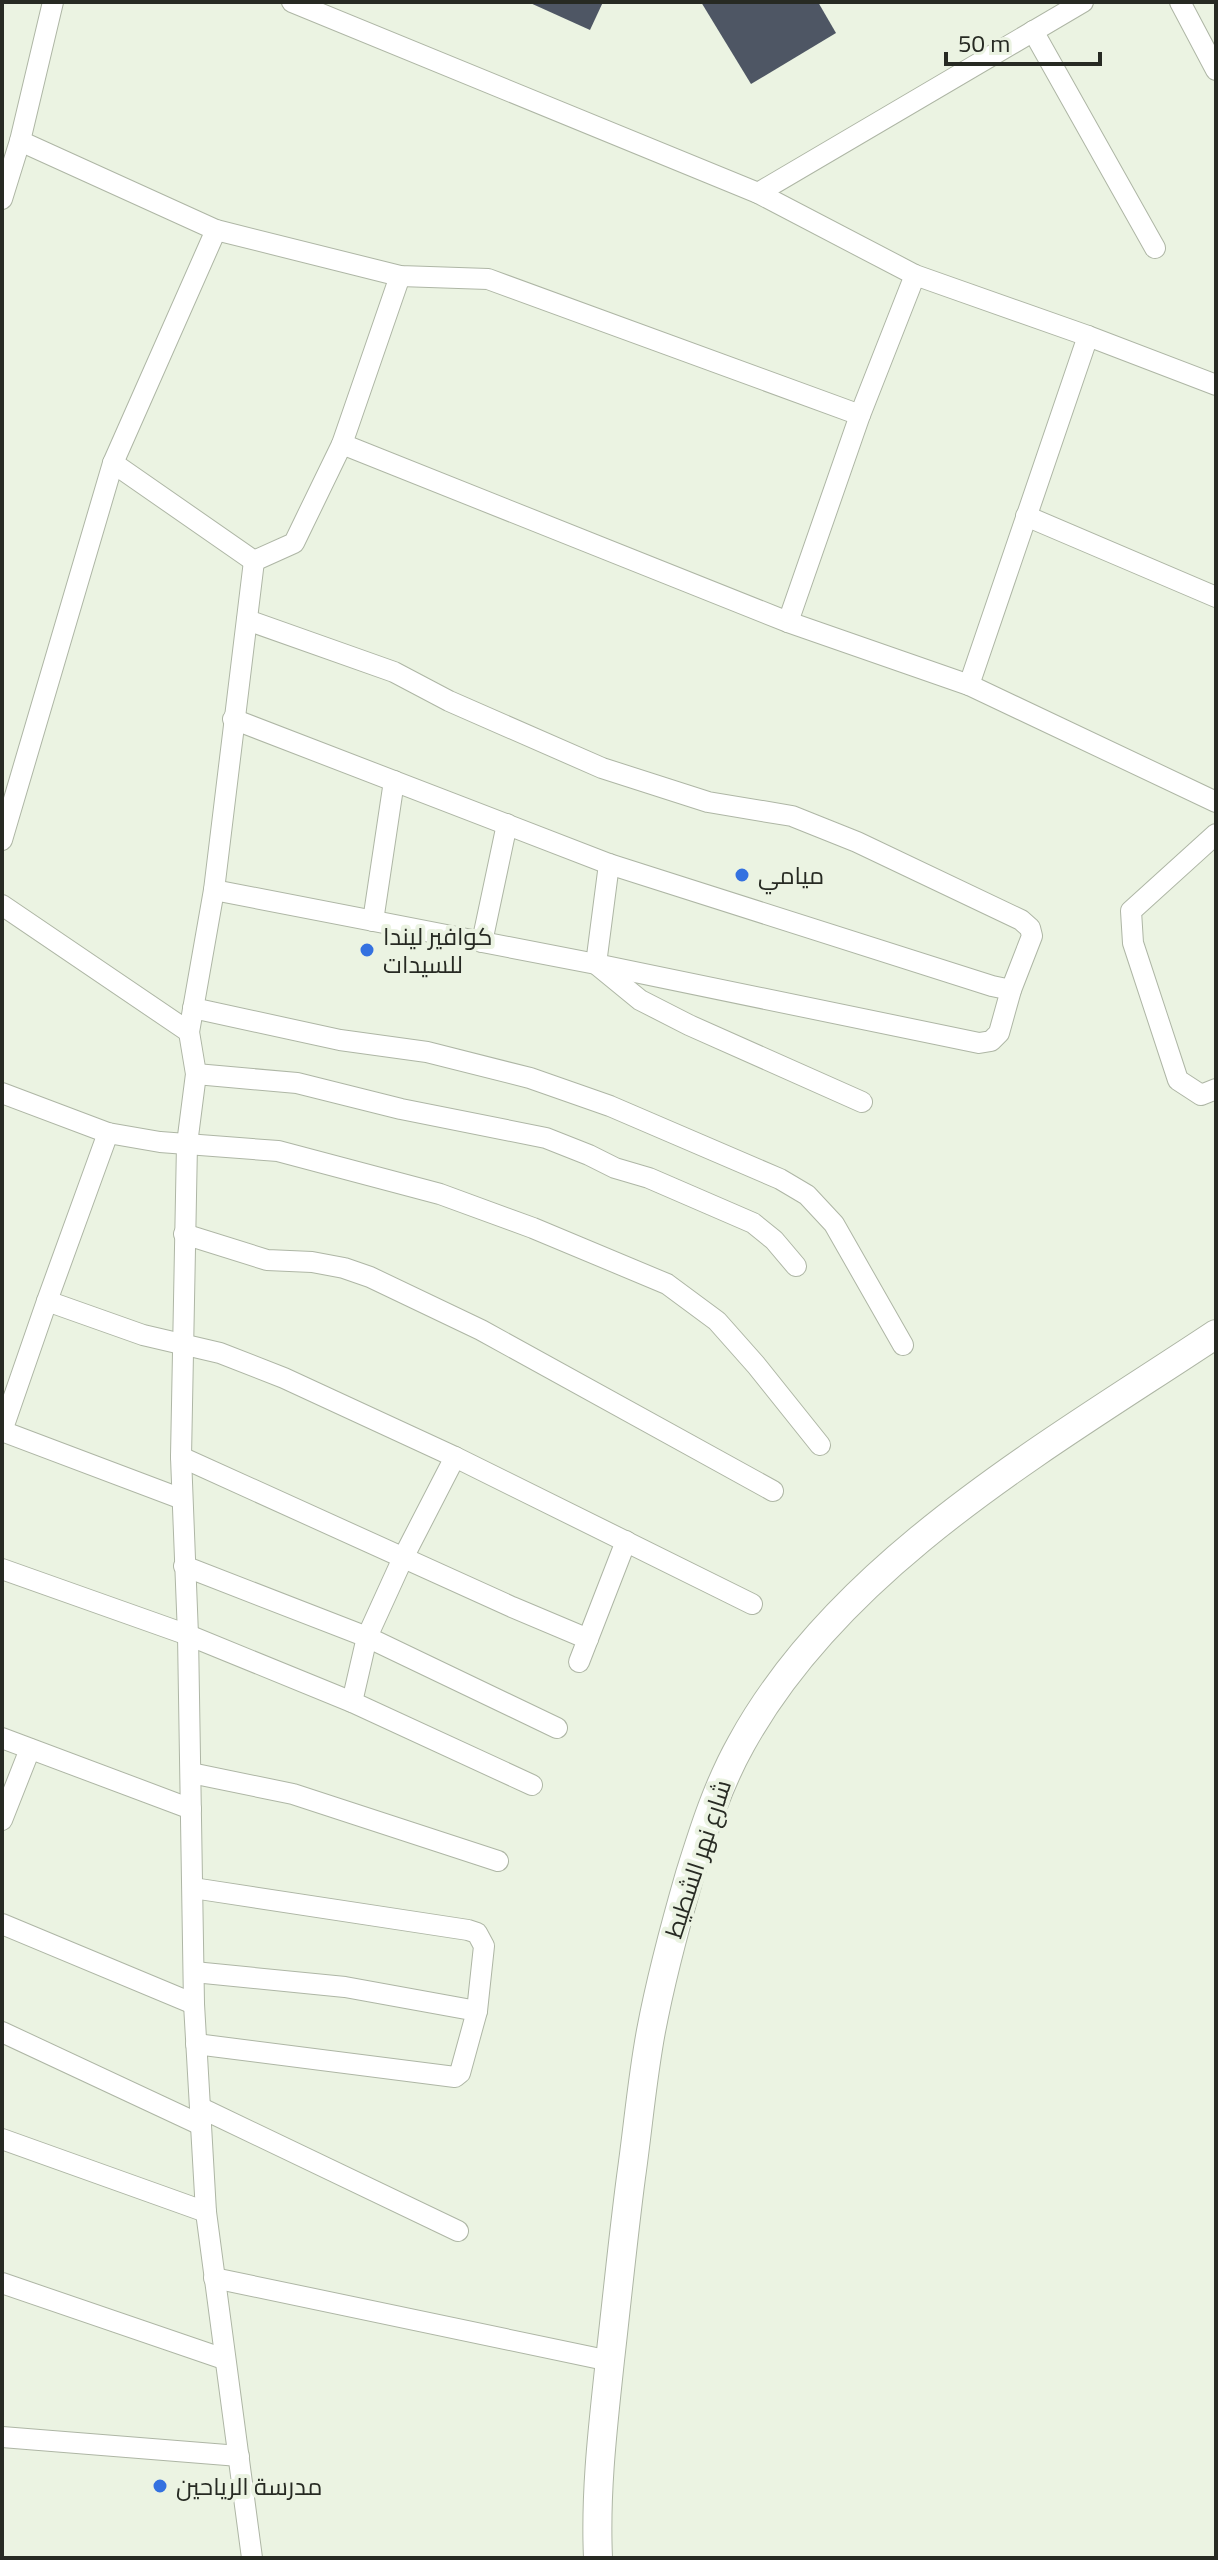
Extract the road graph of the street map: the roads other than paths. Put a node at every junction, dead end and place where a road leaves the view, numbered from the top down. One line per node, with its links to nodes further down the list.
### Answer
1 (53, 2): 7 (street)
2 (292, 2): 8 (street)
3 (1083, 2): 5 (street)
4 (1180, 2): 6 (street)
5 (1033, 31): 8 (street); 11 (street)
6 (1216, 70)
7 (20, 141): 9 (street); 10 (street)
8 (758, 193): 12 (street)
9 (2, 199)
10 (216, 230): 13 (street); 18 (street)
11 (1155, 248)
12 (915, 275): 14 (street); 16 (street)
13 (400, 276): 16 (street); 17 (street)
14 (1088, 336): 15 (street); 19 (street)
15 (1216, 385)
16 (860, 415): 23 (street)
17 (342, 444): 20 (street); 23 (street)
18 (113, 463): 20 (street); 30 (street)
19 (1026, 516): 21 (street); 24 (street)
20 (254, 561): 22 (street)
21 (1216, 597)
22 (247, 620): 25 (street); 37 (street)
23 (788, 622): 24 (street)
24 (969, 685): 27 (street)
25 (233, 719): 26 (street); 32 (street)
26 (394, 781): 28 (street); 34 (street)
27 (1216, 802)
28 (507, 824): 31 (street); 35 (street)
29 (1216, 834): 41 (street)
30 (2, 840)
31 (609, 864): 36 (street); 37 (street)
32 (214, 890): 34 (street); 38 (street)
33 (2, 905): 39 (street)
34 (373, 921): 35 (street)
35 (482, 942): 36 (street)
36 (596, 964): 37 (street); 43 (street)
37 (1011, 990)
38 (193, 1008): 39 (street); 51 (street)
39 (189, 1032): 40 (street)
40 (196, 1074): 45 (street); 47 (street)
41 (1216, 1089)
42 (2, 1093): 44 (street)
43 (862, 1102)
44 (108, 1133): 45 (street); 48 (street)
45 (187, 1144): 46 (street); 53 (street)
46 (184, 1234): 50 (street); 56 (street)
47 (796, 1266)
48 (47, 1301): 50 (street); 52 (street)
49 (1216, 1334): 90 (main road, شارع نهر الشطيط)
50 (182, 1343): 54 (street); 55 (street)
51 (903, 1345)
52 (2, 1431): 57 (street)
53 (820, 1445)
54 (181, 1457): 57 (street); 59 (street)
55 (455, 1457): 58 (street); 59 (street)
56 (773, 1491)
57 (182, 1499): 60 (street)
58 (626, 1541): 62 (street); 65 (street)
59 (403, 1558): 64 (street); 65 (street)
60 (184, 1566): 63 (street); 64 (street)
61 (2, 1569): 63 (street)
62 (752, 1604)
63 (188, 1635): 67 (street); 71 (street)
64 (367, 1637): 67 (street); 68 (street)
65 (588, 1639): 66 (street)
66 (579, 1662)
67 (352, 1702): 72 (street)
68 (557, 1728)
69 (2, 1738): 70 (street)
70 (30, 1749): 73 (street); 74 (street)
71 (191, 1773): 73 (street); 75 (street)
72 (532, 1785)
73 (191, 1809): 76 (street)
74 (2, 1820)
75 (498, 1861)
76 (193, 1888): 78 (street); 80 (street)
77 (2, 1924): 79 (street)
78 (194, 1972): 79 (street); 80 (street)
79 (194, 2004): 82 (street)
80 (477, 2011): 82 (street)
81 (2, 2032): 83 (street)
82 (196, 2044): 83 (street)
83 (201, 2116): 85 (street); 86 (street)
84 (2, 2139): 85 (street)
85 (206, 2212): 87 (street)
86 (458, 2231)
87 (214, 2278): 89 (street); 90 (street)
88 (2, 2283): 89 (street)
89 (224, 2359): 92 (street)
90 (610, 2361): 94 (main road, شارع نهر الشطيط)
91 (2, 2437): 92 (street)
92 (239, 2456): 93 (street)
93 (252, 2558)
94 (598, 2558)

